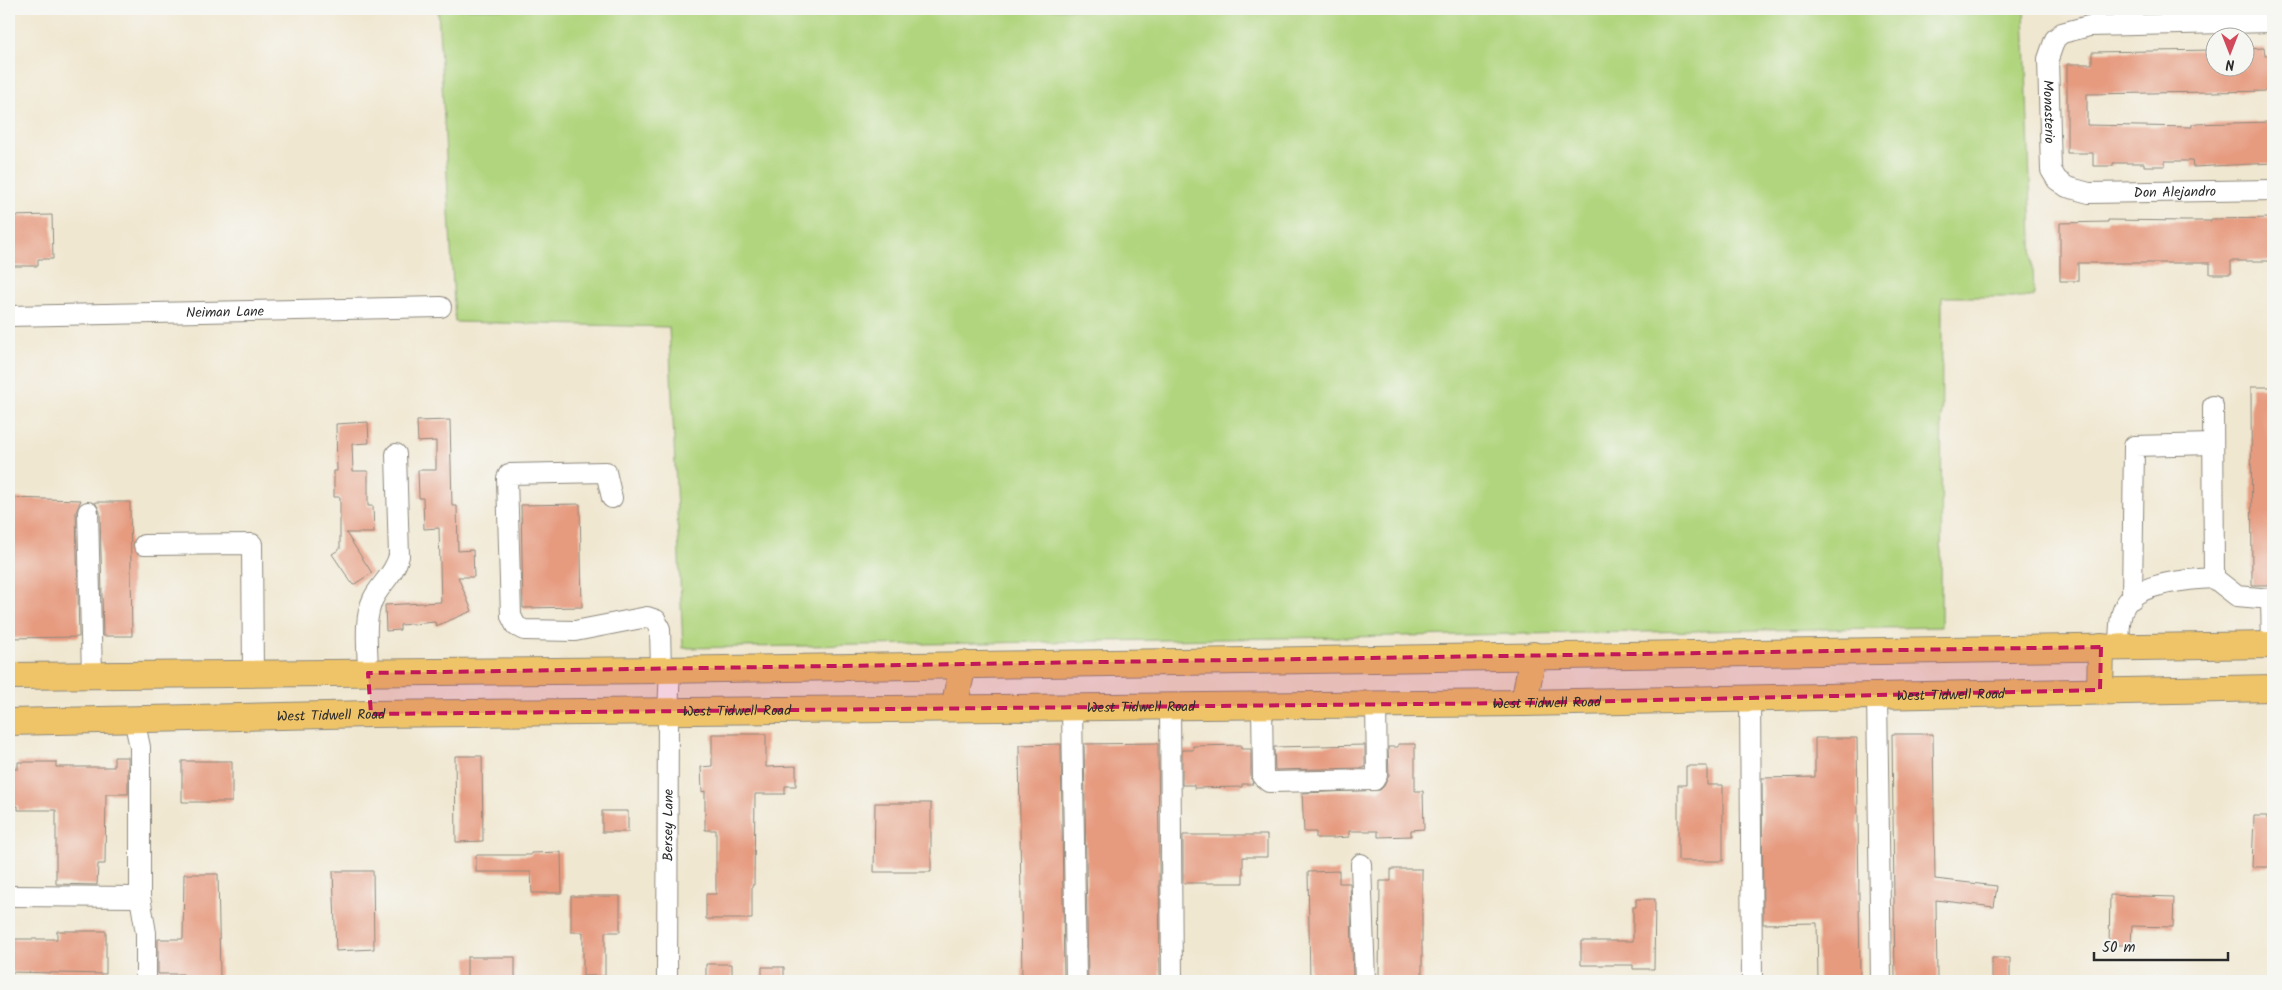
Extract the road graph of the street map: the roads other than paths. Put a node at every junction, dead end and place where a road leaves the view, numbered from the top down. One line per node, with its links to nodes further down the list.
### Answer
1 (2273, 22): 3 (street, Monasterio)
2 (2273, 190): 3 (street, Don Alejandro)
3 (2078, 192)
4 (441, 307): 5 (street, Neiman Lane)
5 (9, 316)
6 (2213, 406): 7 (street)
7 (2213, 444): 12 (street); 13 (street)
8 (396, 454): 19 (street)
9 (612, 498): 18 (street, Bersey Lane)
10 (88, 512): 22 (street)
11 (144, 546): 20 (street)
12 (2214, 578): 13 (street); 14 (street)
13 (2132, 599): 15 (street)
14 (2272, 645): 15 (main road)
15 (2110, 647): 16 (main road); 24 (main road)
16 (1533, 655): 17 (main road); 27 (main road)
17 (963, 664): 18 (main road); 32 (main road)
18 (665, 669): 19 (main road); 33 (street, Bersey Lane)
19 (368, 673): 20 (main road); 34 (main road)
20 (253, 674): 22 (main road)
21 (9, 676): 22 (main road)
22 (92, 676)
23 (2273, 688): 24 (main road, West Tidwell Road)
24 (2100, 690): 25 (main road, West Tidwell Road)
25 (1877, 695): 26 (main road, West Tidwell Road); 46 (street)
26 (1750, 698): 27 (main road, West Tidwell Road); 45 (street)
27 (1524, 703): 28 (main road, West Tidwell Road)
28 (1376, 704): 29 (main road, West Tidwell Road); 29 (street)
29 (1262, 705): 30 (main road, West Tidwell Road)
30 (1170, 706): 31 (main road, West Tidwell Road); 43 (street)
31 (1072, 707): 32 (main road, West Tidwell Road); 42 (street)
32 (954, 708): 33 (main road, West Tidwell Road)
33 (668, 712): 34 (main road, West Tidwell Road); 41 (street, Bersey Lane)
34 (371, 714): 35 (main road, West Tidwell Road)
35 (134, 719): 36 (main road, West Tidwell Road); 39 (street)
36 (9, 722)
37 (1361, 864): 44 (street)
38 (9, 896): 39 (street)
39 (140, 897): 40 (street)
40 (146, 981)
41 (667, 981)
42 (1076, 981)
43 (1172, 981)
44 (1366, 981)
45 (1752, 981)
46 (1881, 981)

